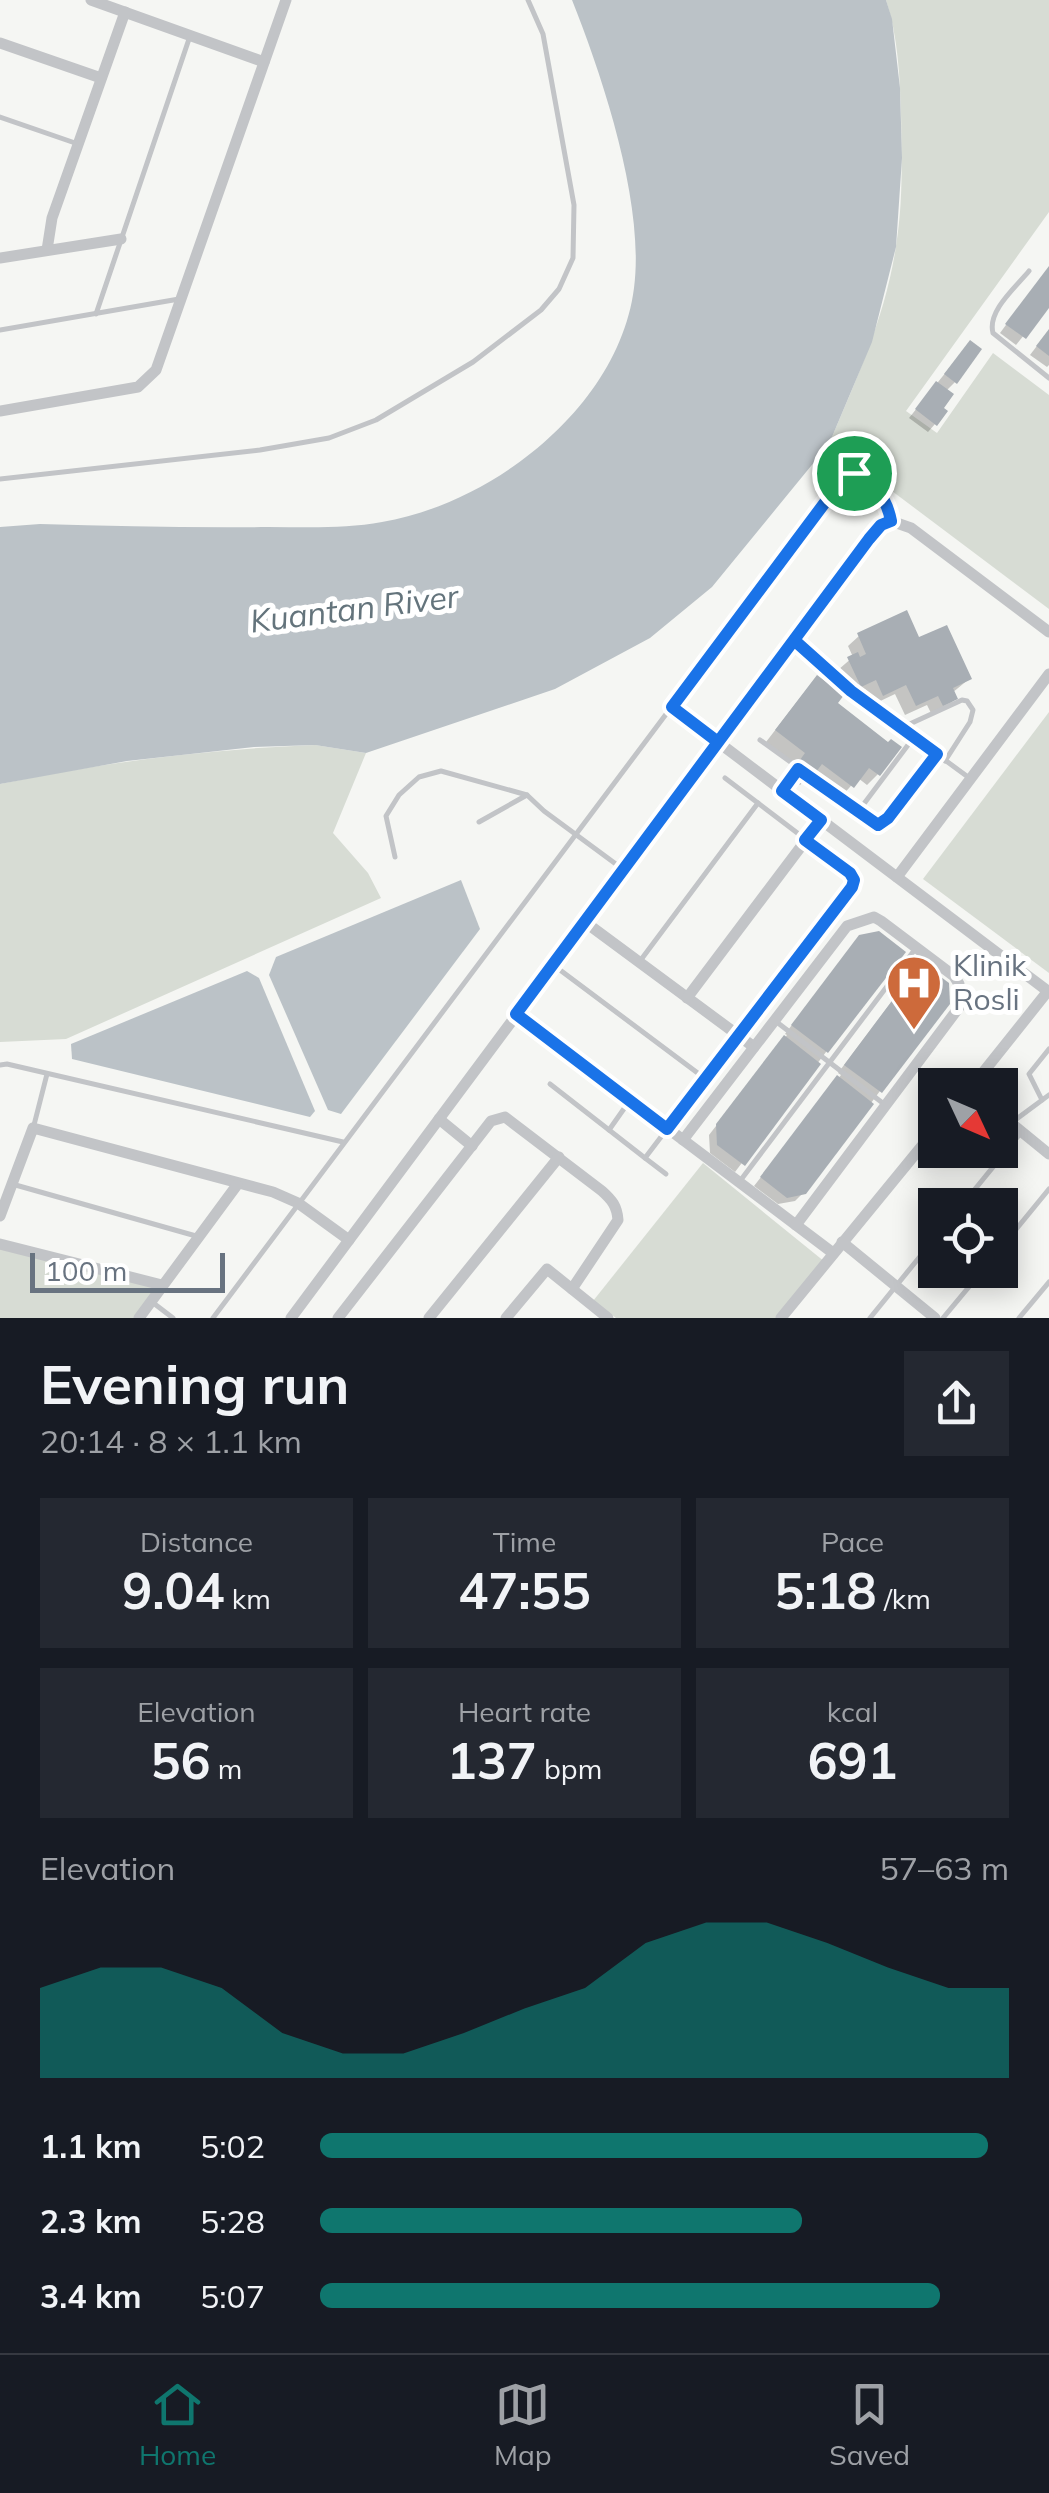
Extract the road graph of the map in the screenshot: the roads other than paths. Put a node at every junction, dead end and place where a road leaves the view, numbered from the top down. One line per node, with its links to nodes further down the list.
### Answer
1 (90, 0): 4 (street)
2 (286, 0): 7 (street)
3 (528, 0): 20 (lane)
4 (125, 12): 5 (street); 8 (street)
5 (190, 36): 7 (street); 11 (lane)
6 (0, 42): 8 (street)
7 (264, 62): 15 (street)
8 (101, 78): 10 (street)
9 (0, 117): 10 (lane)
10 (78, 144): 12 (street)
11 (121, 238): 12 (street); 16 (lane)
12 (47, 250): 13 (street)
13 (0, 258)
14 (1029, 270): 18 (lane)
15 (184, 299): 16 (lane); 19 (street)
16 (96, 314): 17 (lane)
17 (0, 330)
18 (1049, 378)
19 (0, 411)
20 (0, 479)
21 (891, 521): 22 (street); 23 (street); 25 (lane)
22 (1049, 632)
23 (794, 640): 26 (lane); 29 (street)
24 (1049, 674): 34 (street)
25 (672, 707): 29 (lane); 41 (lane)
26 (902, 728): 27 (lane); 31 (lane)
27 (914, 737): 30 (lane); 38 (lane)
28 (760, 740): 32 (lane)
29 (718, 742): 35 (street); 44 (street)
30 (937, 754): 31 (lane); 38 (lane)
31 (945, 760): 34 (lane)
32 (798, 769): 35 (lane); 38 (lane)
33 (725, 778): 37 (lane)
34 (970, 779): 45 (street)
35 (782, 791): 39 (street)
36 (528, 795): 40 (lane); 41 (lane); 43 (lane)
37 (758, 804): 42 (lane); 49 (lane)
38 (856, 813)
39 (821, 820): 42 (street); 45 (street)
40 (479, 822)
41 (577, 834): 44 (lane); 75 (lane)
42 (805, 840): 46 (lane); 52 (street)
43 (396, 857)
44 (624, 870): 47 (street)
45 (897, 876): 51 (street)
46 (852, 887): 55 (street)
47 (585, 922): 49 (street); 50 (street)
48 (916, 948): 54 (street); 58 (lane); 67 (street)
49 (639, 962): 52 (street)
50 (553, 964): 53 (street); 62 (lane)
51 (1048, 991): 60 (street)
52 (687, 998): 55 (street)
53 (516, 1014): 65 (street); 68 (street)
54 (774, 1020): 56 (street); 58 (lane)
55 (738, 1036): 56 (street); 62 (street)
56 (754, 1047): 74 (street)
57 (1049, 1048): 66 (lane)
58 (830, 1063): 67 (lane); 82 (lane)
59 (0, 1066): 61 (lane)
60 (986, 1068)
61 (47, 1074): 70 (lane); 75 (lane)
62 (706, 1079): 71 (street)
63 (550, 1084): 73 (lane)
64 (1049, 1095): 66 (lane)
65 (630, 1100): 71 (street); 73 (lane)
66 (1042, 1100): 69 (lane)
67 (887, 1106): 88 (street)
68 (439, 1118): 76 (street); 91 (street)
69 (1018, 1125)
70 (33, 1128): 83 (street); 84 (street)
71 (667, 1129): 74 (street); 80 (lane)
72 (1018, 1129): 78 (street)
73 (609, 1130): 80 (lane)
74 (683, 1140): 82 (street)
75 (344, 1142): 86 (lane)
76 (472, 1146): 79 (street); 107 (street)
77 (918, 1150): 92 (street)
78 (1049, 1154)
79 (559, 1157): 100 (street); 108 (street)
80 (646, 1158): 81 (lane)
81 (666, 1174)
82 (740, 1182): 88 (street)
83 (11, 1184): 87 (street); 90 (lane)
84 (237, 1185): 86 (street); 90 (street)
85 (1049, 1189): 89 (lane)
86 (298, 1204): 91 (street); 105 (lane)
87 (1, 1209)
88 (796, 1225): 94 (street)
89 (1018, 1227)
90 (196, 1236): 97 (street)
91 (349, 1240): 106 (street)
92 (842, 1242): 94 (street); 98 (street)
93 (0, 1244): 97 (street)
94 (833, 1254): 110 (street)
95 (918, 1259): 98 (lane)
96 (1049, 1282): 114 (lane)
97 (162, 1285): 101 (street)
98 (896, 1286): 111 (lane); 112 (street)
99 (968, 1288): 113 (lane)
100 (572, 1289): 102 (street); 109 (street)
101 (152, 1301): 103 (street); 104 (lane)
102 (598, 1315)
103 (139, 1318)
104 (174, 1318)
105 (213, 1318)
106 (291, 1318)
107 (338, 1318)
108 (429, 1318)
109 (506, 1318)
110 (781, 1318)
111 (870, 1318)
112 (935, 1318)
113 (944, 1318)
114 (1019, 1318)

